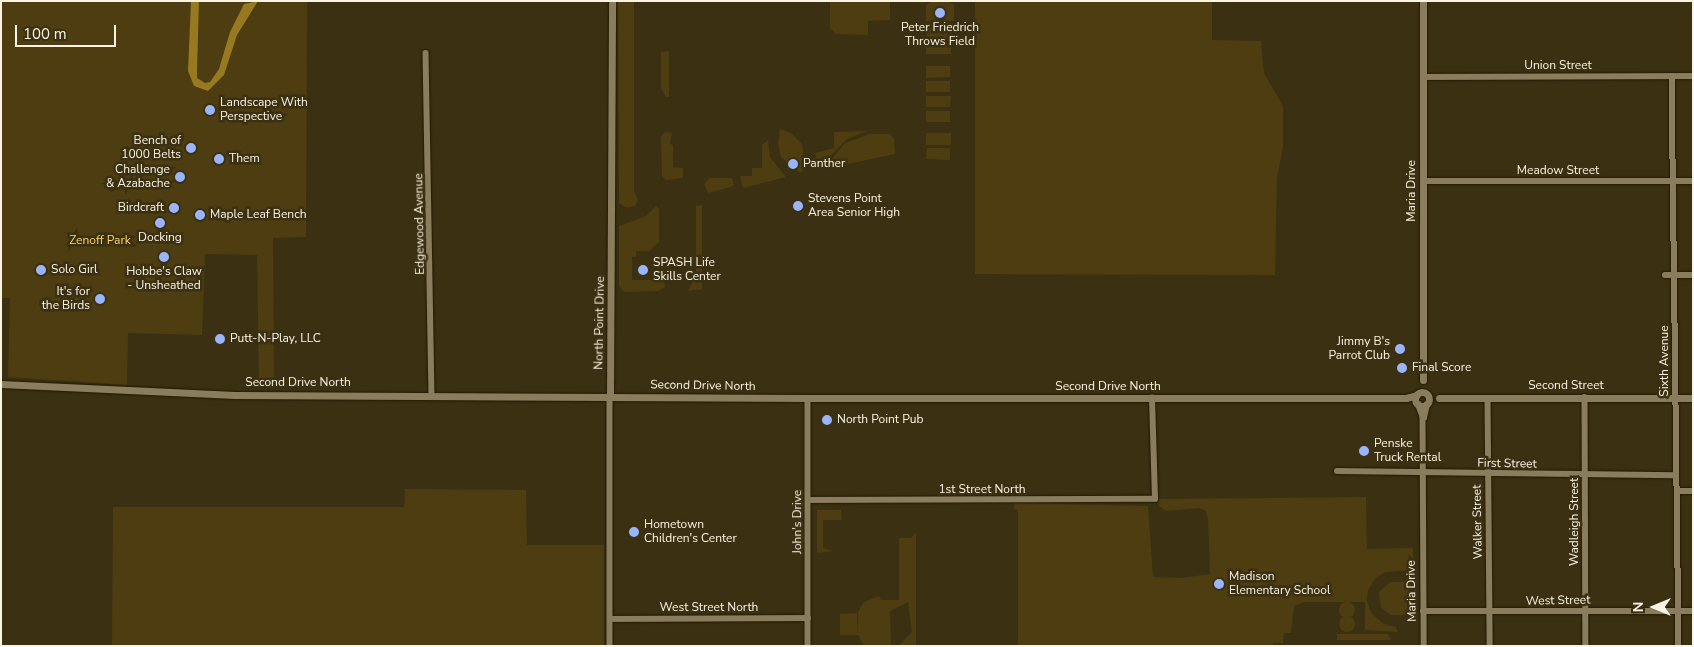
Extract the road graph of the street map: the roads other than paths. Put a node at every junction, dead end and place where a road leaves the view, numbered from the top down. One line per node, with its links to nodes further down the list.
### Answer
1 (612, 1): 16 (street, North Point Drive)
2 (1423, 1): 6 (street, Maria Drive)
3 (426, 53): 14 (street, Edgewood Avenue)
4 (1672, 76): 5 (street, Union Street); 6 (street, Union Street); 8 (street, Sixth Avenue)
5 (1693, 76)
6 (1423, 77): 7 (street, Maria Drive)
7 (1423, 181): 8 (street, Meadow Street); 15 (street, Maria Drive)
8 (1672, 181): 9 (street, Meadow Street); 11 (street, Sixth Avenue)
9 (1693, 181)
10 (1665, 275): 11 (street)
11 (1674, 275): 12 (street); 23 (street, Sixth Avenue)
12 (1693, 275)
13 (1, 384): 14 (street, Second Drive North)
14 (432, 394): 16 (street, Second Drive North)
15 (1423, 394): 19 (street); 20 (street); 25 (street); 26 (street)
16 (610, 396): 17 (street, Second Drive North); 42 (street, North Point Drive)
17 (808, 398): 18 (street, Second Drive North); 35 (street, John's Drive)
18 (1152, 398): 19 (street, Second Drive North); 35 (street, 1st Street North)
19 (1406, 398): 25 (street)
20 (1439, 398): 21 (street, Second Street); 26 (street)
21 (1488, 398): 22 (street, Second Street); 30 (street, Walker Street)
22 (1585, 398): 23 (street, Second Street); 32 (street, Wadleigh Street)
23 (1675, 398): 24 (street, Second Street); 31 (street, Sixth Avenue)
24 (1693, 398)
25 (1418, 403): 26 (street); 27 (street)
26 (1427, 404): 27 (street)
27 (1423, 417): 29 (street, Maria Drive)
28 (1337, 471): 29 (street, First Street)
29 (1424, 473): 30 (street, First Street); 36 (street, Maria Drive)
30 (1488, 474): 32 (street, First Street); 40 (street, Walker Street)
31 (1676, 475): 32 (street, First Street); 33 (street, Sixth Avenue)
32 (1584, 476): 37 (street, Wadleigh Street)
33 (1677, 491): 34 (street); 38 (street, Sixth Avenue)
34 (1693, 491)
35 (808, 500): 41 (street, John's Drive)
36 (1423, 611): 40 (street, West Street); 45 (street, Maria Drive)
37 (1585, 611): 38 (street, West Street); 40 (street, West Street); 47 (street, Wadleigh Street)
38 (1678, 611): 39 (street, West Street); 48 (street, Sixth Avenue)
39 (1693, 611)
40 (1489, 612): 46 (street, Walker Street)
41 (808, 618): 42 (street, West Street North); 44 (street, John's Drive)
42 (610, 619): 43 (street, North Point Drive)
43 (610, 646)
44 (808, 646)
45 (1424, 646)
46 (1490, 646)
47 (1586, 646)
48 (1679, 646)

